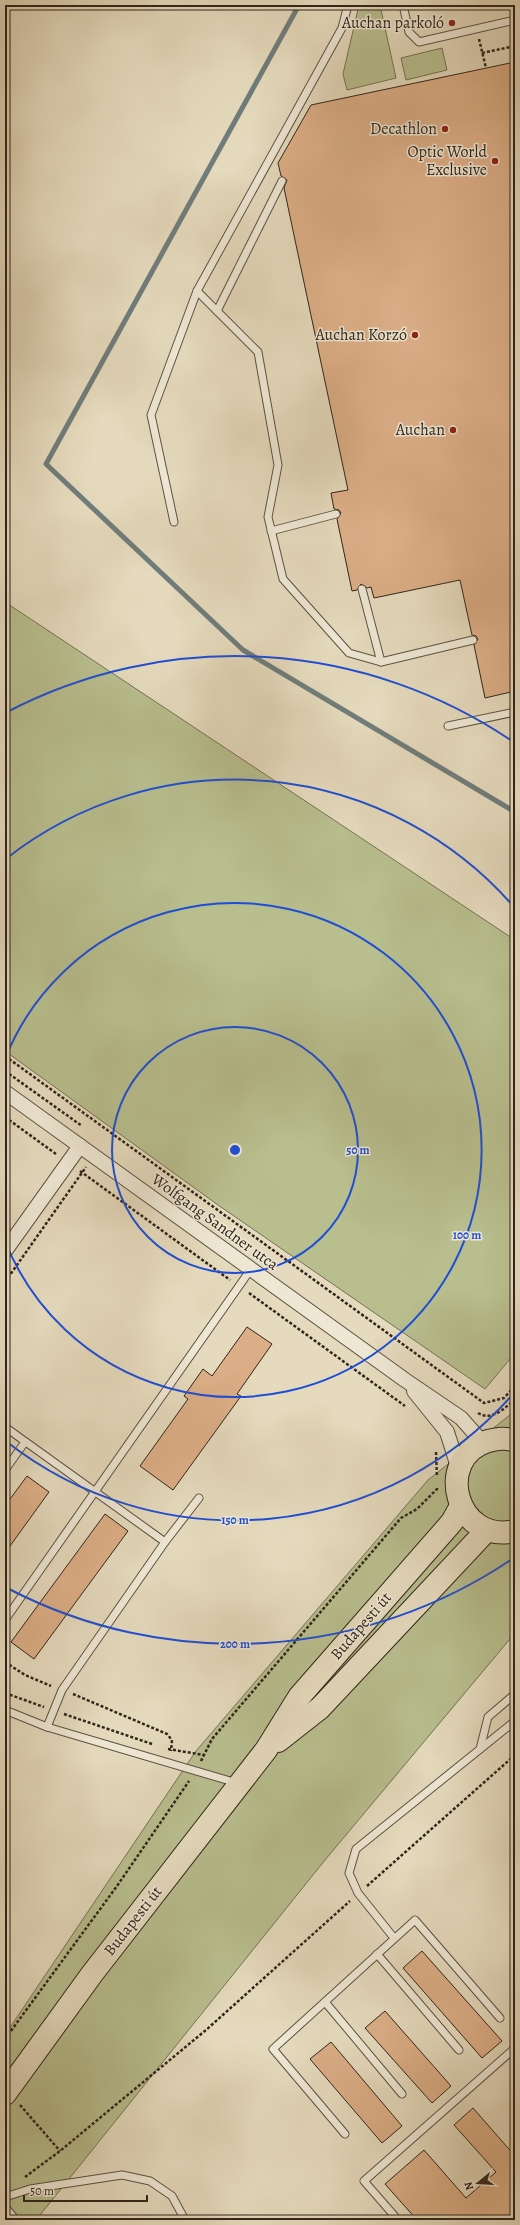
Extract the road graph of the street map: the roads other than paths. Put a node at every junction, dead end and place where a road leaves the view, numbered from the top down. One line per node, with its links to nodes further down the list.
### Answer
1 (348, 5): 5 (lane)
2 (403, 5): 3 (lane)
3 (515, 20)
4 (282, 181): 6 (lane)
5 (197, 291): 6 (lane); 8 (lane)
6 (217, 311): 9 (lane)
7 (336, 514): 9 (lane)
8 (174, 522)
9 (271, 531): 12 (lane)
10 (362, 589): 12 (lane)
11 (473, 640): 12 (lane)
12 (381, 662)
13 (515, 712): 14 (lane)
14 (448, 726)
15 (5, 1092): 16 (street, Wolfgang Sandner utca)
16 (80, 1146): 17 (street); 18 (street, Wolfgang Sandner utca)
17 (5, 1251)
18 (251, 1269): 19 (street, Wolfgang Sandner utca); 26 (lane)
19 (405, 1380): 23 (street, Wolfgang Sandner utca); 25 (street, Wolfgang Sandner utca)
20 (5, 1427): 22 (lane)
21 (514, 1439): 23 (main road)
22 (25, 1442): 24 (lane); 26 (lane)
23 (483, 1443): 25 (main road)
24 (5, 1470)
25 (459, 1470): 28 (main road)
26 (95, 1493): 31 (lane); 32 (lane)
27 (199, 1498): 31 (lane)
28 (460, 1506): 29 (main road); 38 (main road, Budapesti út)
29 (487, 1530): 30 (main road); 38 (main road, Budapesti út)
30 (515, 1531)
31 (165, 1542): 36 (lane)
32 (5, 1620)
33 (515, 1694): 37 (lane)
34 (5, 1710): 36 (lane)
35 (515, 1722): 37 (lane)
36 (47, 1726): 39 (lane)
37 (480, 1749): 40 (lane)
38 (266, 1750): 39 (main road, Budapesti út)
39 (239, 1784): 46 (main road, Budapesti út)
40 (394, 1938): 41 (lane); 43 (lane)
41 (376, 1954): 42 (lane); 45 (lane)
42 (325, 2002): 47 (lane); 48 (lane)
43 (500, 2018)
44 (515, 2048): 53 (lane)
45 (459, 2050)
46 (6, 2093)
47 (402, 2094)
48 (345, 2134)
49 (5, 2197): 52 (lane)
50 (5, 2207): 51 (lane)
51 (15, 2220)
52 (185, 2220)
53 (398, 2220)

